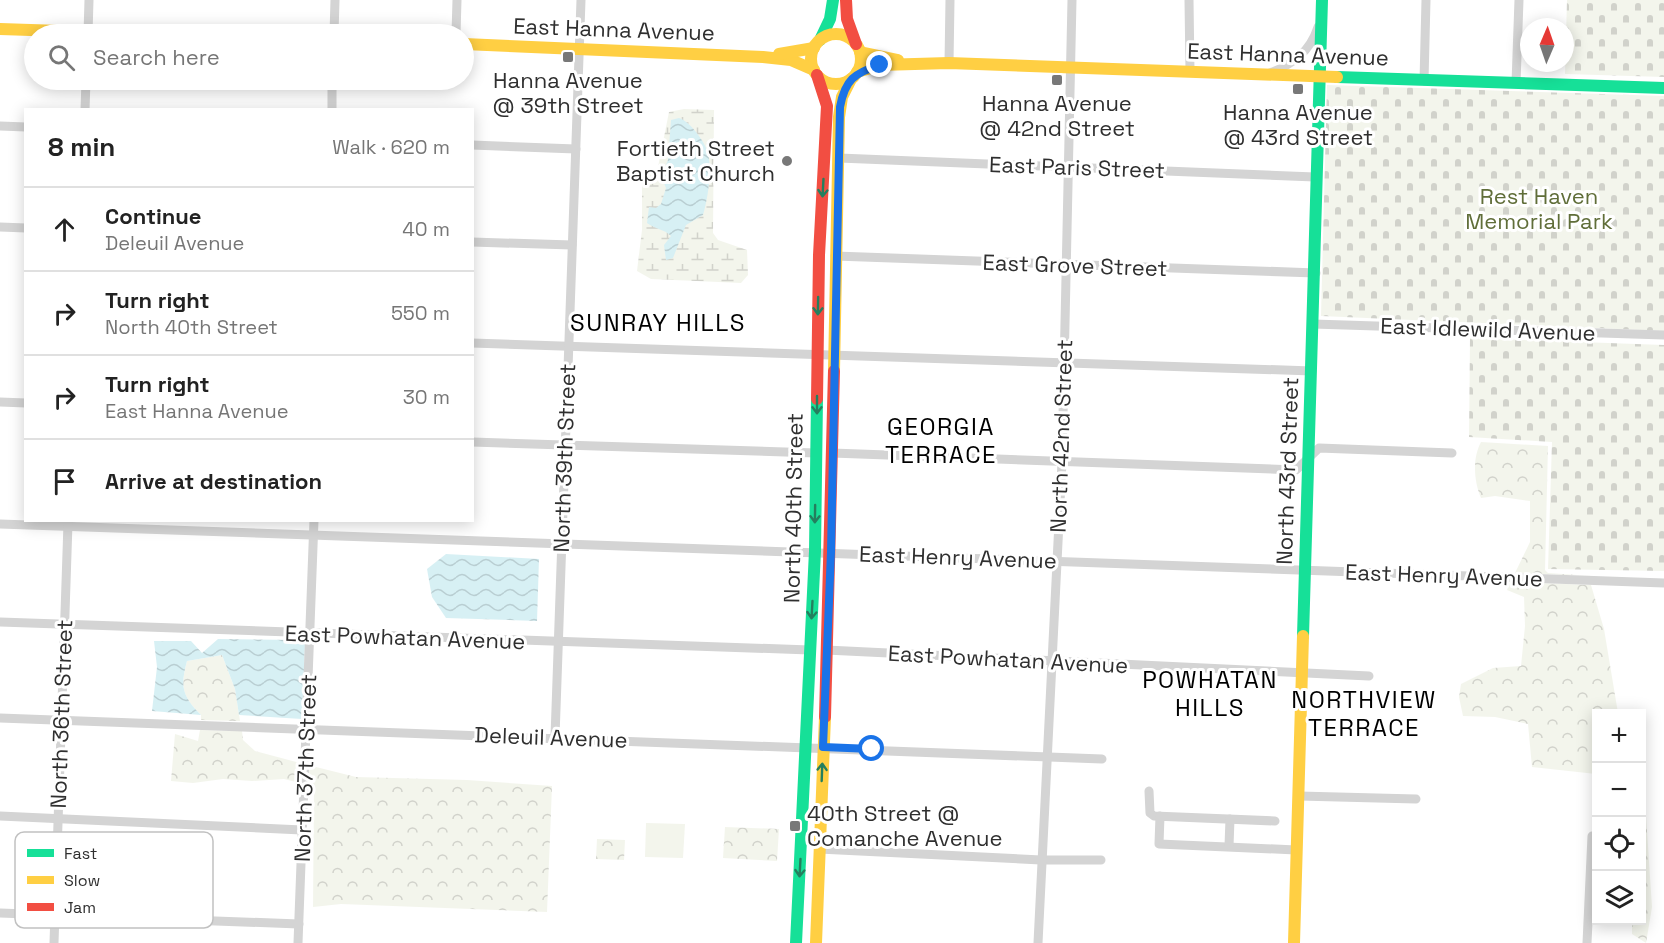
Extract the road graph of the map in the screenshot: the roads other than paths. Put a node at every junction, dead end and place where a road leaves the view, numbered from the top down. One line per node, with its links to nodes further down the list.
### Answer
1 (89, 0): 14 (street)
2 (335, 0): 15 (street)
3 (457, 0): 16 (street)
4 (581, 0): 22 (street, North 39th Street)
5 (833, 0): 20 (street)
6 (846, 0): 21 (street)
7 (950, 0): 25 (street)
8 (1072, 0): 26 (street, North 42nd Street)
9 (1189, 0): 27 (street)
10 (1322, 0): 13 (street, North 43rd Street)
11 (1426, 0): 32 (street)
12 (1519, 0): 33 (street)
13 (1322, 16): 30 (street); 31 (street, North 43rd Street)
14 (88, 24)
15 (334, 24)
16 (456, 24)
17 (0, 29): 18 (street)
18 (24, 30)
19 (474, 44): 22 (street, East Hanna Avenue)
20 (817, 44): 21 (street); 23 (street, East Hanna Avenue); 28 (street)
21 (858, 48): 24 (street, East Hanna Avenue); 29 (street)
22 (579, 49): 23 (street, East Hanna Avenue); 42 (street, North 39th Street)
23 (763, 57): 28 (street, East Hanna Avenue)
24 (911, 62): 25 (street, East Hanna Avenue); 29 (street, East Hanna Avenue)
25 (948, 63): 26 (street, East Hanna Avenue)
26 (1071, 68): 27 (street, East Hanna Avenue); 44 (street, North 42nd Street)
27 (1190, 71): 30 (street, East Hanna Avenue)
28 (815, 73): 29 (street); 57 (street, North 40th Street, one-way to 57)
29 (854, 75): 43 (street, North 40th Street)
30 (1265, 75): 31 (street, East Hanna Avenue)
31 (1320, 77): 32 (street, East Hanna Avenue); 45 (street, North 43rd Street)
32 (1424, 81): 33 (street, East Hanna Avenue)
33 (1516, 83): 34 (street, East Hanna Avenue)
34 (1664, 88)
35 (86, 90): 37 (street)
36 (332, 90): 38 (street)
37 (85, 108)
38 (332, 108)
39 (0, 126): 40 (street)
40 (24, 126)
41 (474, 144): 42 (street)
42 (576, 149): 49 (street, North 39th Street)
43 (839, 158): 44 (street, East Paris Street); 50 (street, North 40th Street)
44 (1068, 166): 45 (street, East Paris Street); 51 (street, North 42nd Street)
45 (1315, 177): 52 (street, North 43rd Street)
46 (0, 227): 47 (street)
47 (24, 228)
48 (474, 242): 49 (street)
49 (572, 245): 56 (street, North 39th Street)
50 (835, 256): 51 (street, East Grove Street); 58 (street, North 40th Street)
51 (1064, 266): 52 (street, East Grove Street); 59 (street, North 42nd Street)
52 (1316, 273): 53 (street, North 43rd Street)
53 (1313, 324): 54 (street, East Idlewild Avenue); 60 (street, North 43rd Street)
54 (1664, 335)
55 (474, 343): 56 (street)
56 (568, 346): 57 (street); 64 (street, North 39th Street)
57 (817, 357): 58 (street); 65 (street, North 40th Street, one-way to 65)
58 (832, 357): 59 (street); 66 (street, North 40th Street)
59 (1065, 364): 60 (street); 69 (street, North 42nd Street)
60 (1312, 371): 68 (street, North 43rd Street)
61 (0, 402): 62 (street)
62 (24, 404)
63 (474, 442): 64 (street)
64 (565, 445): 65 (street); 74 (street, North 39th Street)
65 (816, 453): 75 (street, North 40th Street, one-way to 75)
66 (832, 453): 69 (street); 76 (street, North 40th Street)
67 (1452, 453): 68 (street)
68 (1310, 459): 69 (street); 78 (street, North 43rd Street)
69 (1062, 462): 77 (street, North 42nd Street)
70 (314, 522): 73 (street, North 37th Street)
71 (68, 523): 72 (street, East Henry Avenue); 73 (street, East Henry Avenue); 81 (street, North 36th Street)
72 (0, 524)
73 (314, 534): 74 (street, East Henry Avenue); 82 (street, North 37th Street)
74 (561, 543): 75 (street, East Henry Avenue); 83 (street, North 39th Street)
75 (815, 551): 76 (street, East Henry Avenue); 84 (street, North 40th Street, one-way to 84)
76 (831, 552): 77 (street, East Henry Avenue); 85 (street, North 40th Street)
77 (1057, 561): 78 (street, East Henry Avenue); 86 (street, North 42nd Street)
78 (1304, 570): 79 (street, East Henry Avenue); 87 (street, North 43rd Street)
79 (1664, 583)
80 (0, 622): 81 (street, East Powhatan Avenue)
81 (64, 625): 82 (street, East Powhatan Avenue); 90 (street, North 36th Street)
82 (309, 633): 83 (street, East Powhatan Avenue); 91 (street, North 37th Street)
83 (558, 642): 84 (street, East Powhatan Avenue); 92 (street, North 39th Street)
84 (810, 650): 93 (street, North 40th Street)
85 (826, 650): 86 (street, East Powhatan Avenue); 94 (street, North 40th Street)
86 (1052, 661): 87 (street, East Powhatan Avenue); 95 (street, North 42nd Street)
87 (1301, 673): 88 (street, East Powhatan Avenue); 98 (street, North 43rd Street)
88 (1369, 676)
89 (0, 718): 90 (street, Deleuil Avenue)
90 (60, 720): 91 (street, Deleuil Avenue); 102 (street, North 36th Street)
91 (305, 728): 92 (street, Deleuil Avenue); 105 (street, North 37th Street)
92 (555, 737): 93 (street, Deleuil Avenue)
93 (806, 747): 94 (street, Deleuil Avenue); 120 (street, North 40th Street, one-way to 120)
94 (823, 747): 95 (street, Deleuil Avenue); 109 (street, North 40th Street, one-way to 94)
95 (1047, 757): 96 (street, Deleuil Avenue); 111 (street, North 42nd Street)
96 (1102, 759)
97 (1149, 791): 101 (street)
98 (1299, 796): 99 (street); 110 (street, North 43rd Street)
99 (1416, 799)
100 (0, 816): 102 (street)
101 (1160, 816): 103 (street); 108 (street)
102 (58, 818): 105 (street); 106 (street, North 36th Street)
103 (1230, 819): 104 (street); 108 (street)
104 (1275, 821)
105 (302, 830): 116 (street, North 37th Street)
106 (58, 832)
107 (1592, 836): 124 (street)
108 (1229, 846): 110 (street)
109 (819, 849): 111 (street); 121 (street, North 40th Street)
110 (1296, 850): 123 (street, North 43rd Street)
111 (1041, 860): 112 (street); 122 (street, North 42nd Street)
112 (1101, 860)
113 (0, 913): 114 (street)
114 (15, 914)
115 (213, 921): 116 (street)
116 (299, 924): 119 (street, North 37th Street)
117 (55, 928): 118 (street, North 36th Street)
118 (54, 943)
119 (298, 943)
120 (796, 943)
121 (816, 943)
122 (1038, 943)
123 (1294, 943)
124 (1587, 943)

